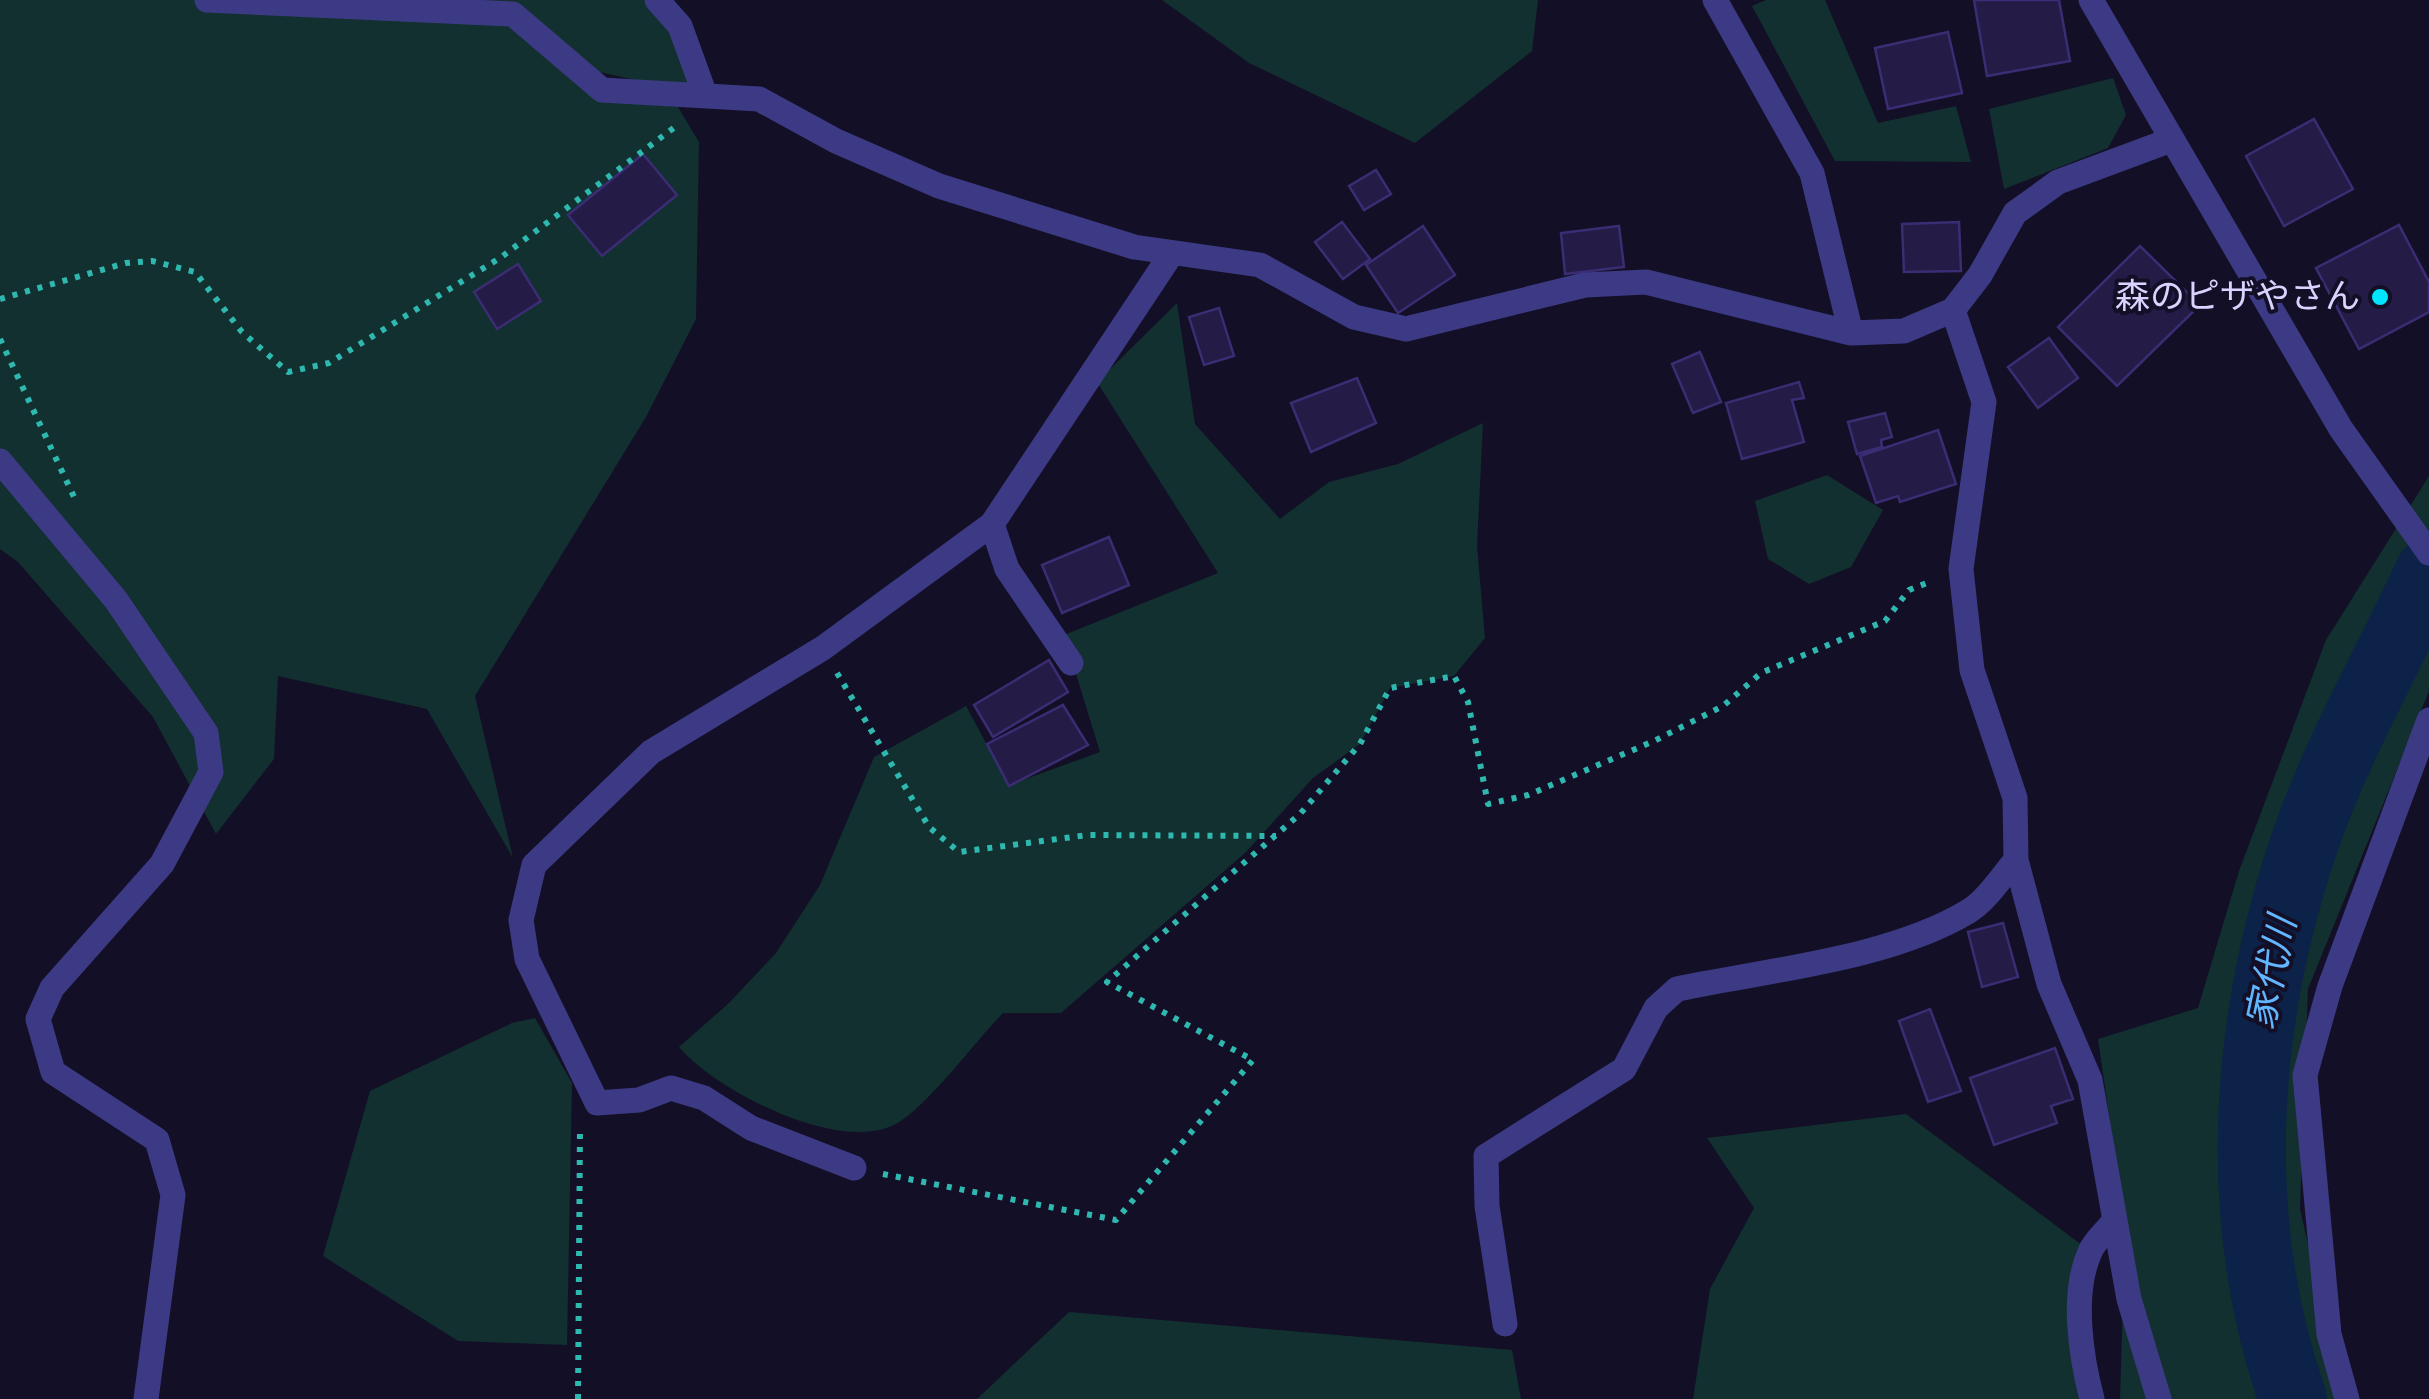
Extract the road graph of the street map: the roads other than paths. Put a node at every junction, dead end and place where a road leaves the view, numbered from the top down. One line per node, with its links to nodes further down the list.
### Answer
1 (207, 0): 5 (street)
2 (657, 0): 5 (street)
3 (1715, 0): 9 (street)
4 (2091, 0): 6 (street)
5 (705, 95): 7 (street)
6 (2171, 140): 8 (street); 12 (street)
7 (1172, 253): 9 (street); 11 (street)
8 (1953, 310): 9 (street); 15 (street)
9 (1852, 333)
10 (0, 462): 19 (street)
11 (992, 524): 13 (street); 16 (street)
12 (2429, 553)
13 (1071, 663)
14 (2429, 720): 22 (street)
15 (2016, 860): 17 (street); 18 (street)
16 (854, 1168)
17 (2114, 1222): 20 (street); 21 (street)
18 (1506, 1324)
19 (146, 1399)
20 (2092, 1399)
21 (2159, 1399)
22 (2348, 1399)

